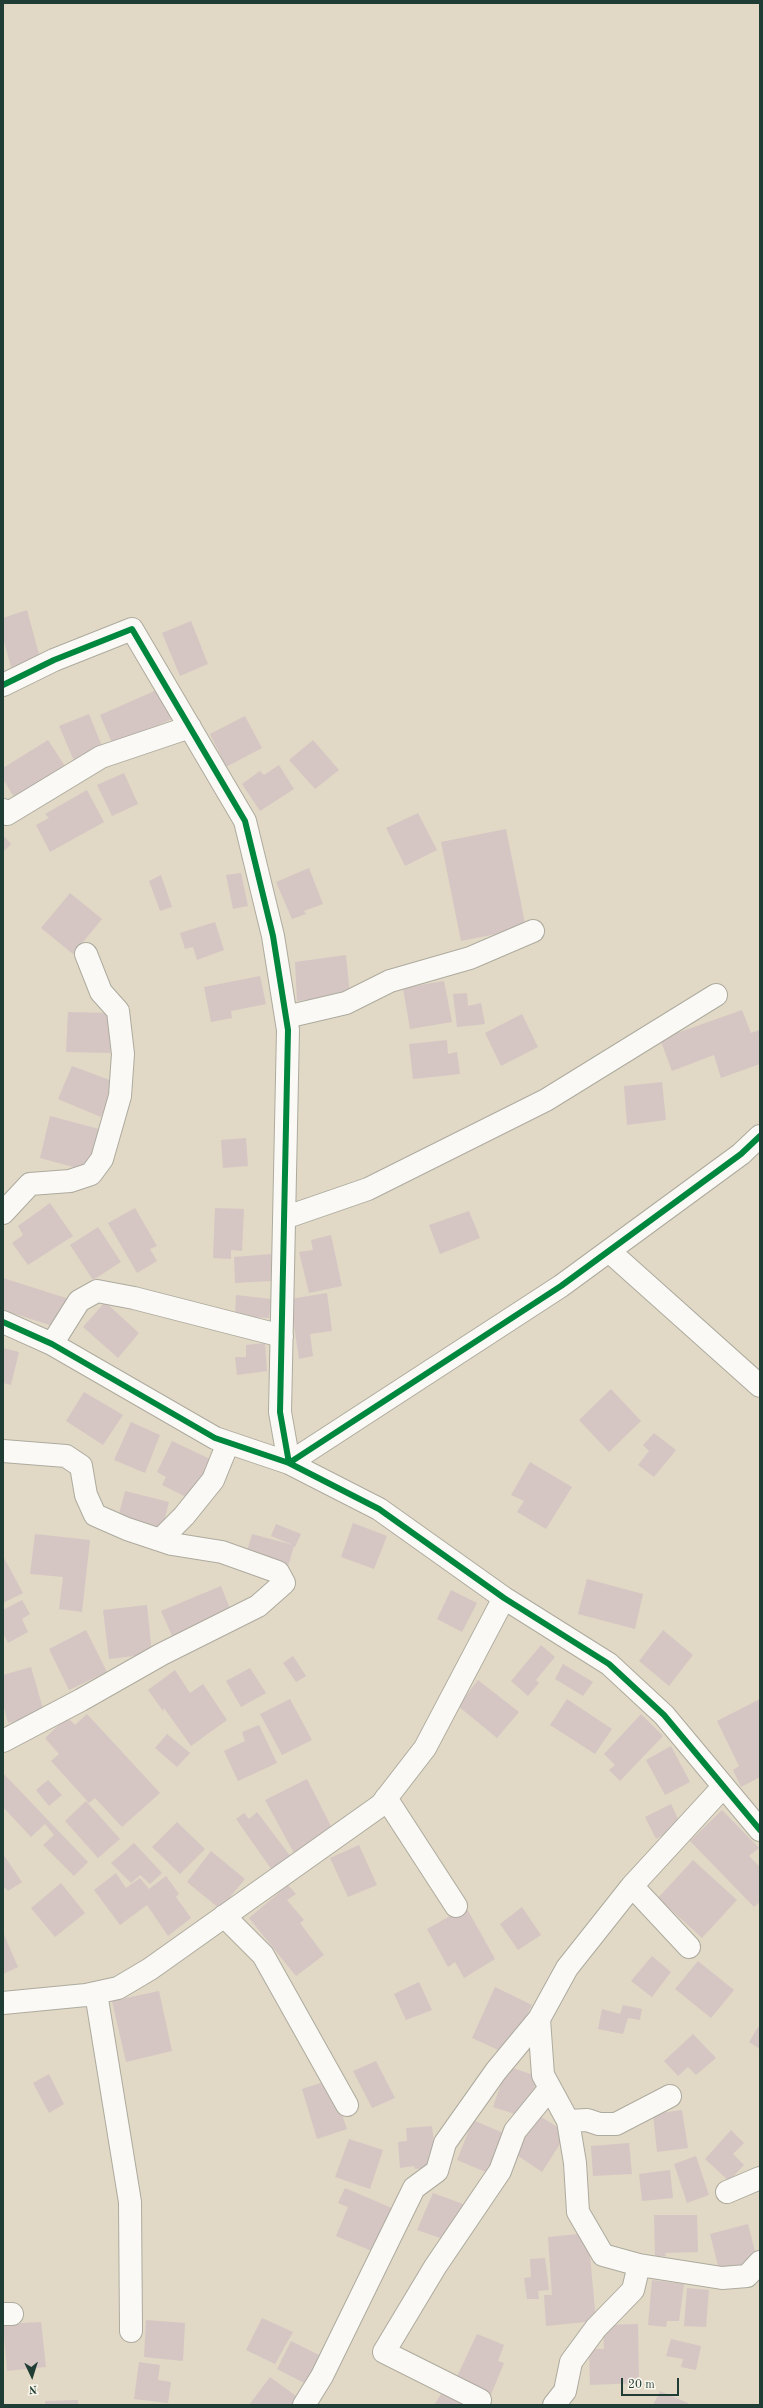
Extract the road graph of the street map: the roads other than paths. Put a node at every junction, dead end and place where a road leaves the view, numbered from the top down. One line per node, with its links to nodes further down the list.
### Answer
1 (3, 685): 2 (street)
2 (190, 727): 3 (street); 7 (street)
3 (3, 810)
4 (533, 931): 7 (street)
5 (86, 954): 9 (street)
6 (716, 995): 10 (street)
7 (286, 1018): 10 (street)
8 (760, 1136): 11 (street)
9 (3, 1213)
10 (284, 1218): 13 (street)
11 (609, 1251): 15 (street); 18 (street)
12 (3, 1322): 14 (street)
13 (282, 1336): 14 (street); 18 (street)
14 (52, 1344): 16 (street)
15 (760, 1386)
16 (228, 1443): 18 (street); 19 (street)
17 (3, 1451): 19 (street)
18 (289, 1463): 20 (street)
19 (160, 1540): 21 (street)
20 (504, 1598): 22 (street); 23 (street)
21 (3, 1741)
22 (723, 1787): 24 (street); 25 (street)
23 (386, 1798): 26 (street); 27 (street)
24 (760, 1830)
25 (632, 1886): 28 (street); 31 (street)
26 (456, 1906)
27 (224, 1916): 29 (street); 34 (street)
28 (689, 1947)
29 (96, 1993): 30 (street); 40 (street)
30 (3, 2004)
31 (540, 2019): 32 (street); 42 (street)
32 (550, 2088): 35 (street); 41 (street)
33 (670, 2096): 35 (street)
34 (347, 2105)
35 (568, 2121): 39 (street)
36 (760, 2178): 37 (street)
37 (727, 2192)
38 (760, 2262): 39 (street)
39 (639, 2265): 43 (street)
40 (131, 2331)
41 (480, 2400)
42 (304, 2405)
43 (554, 2405)

